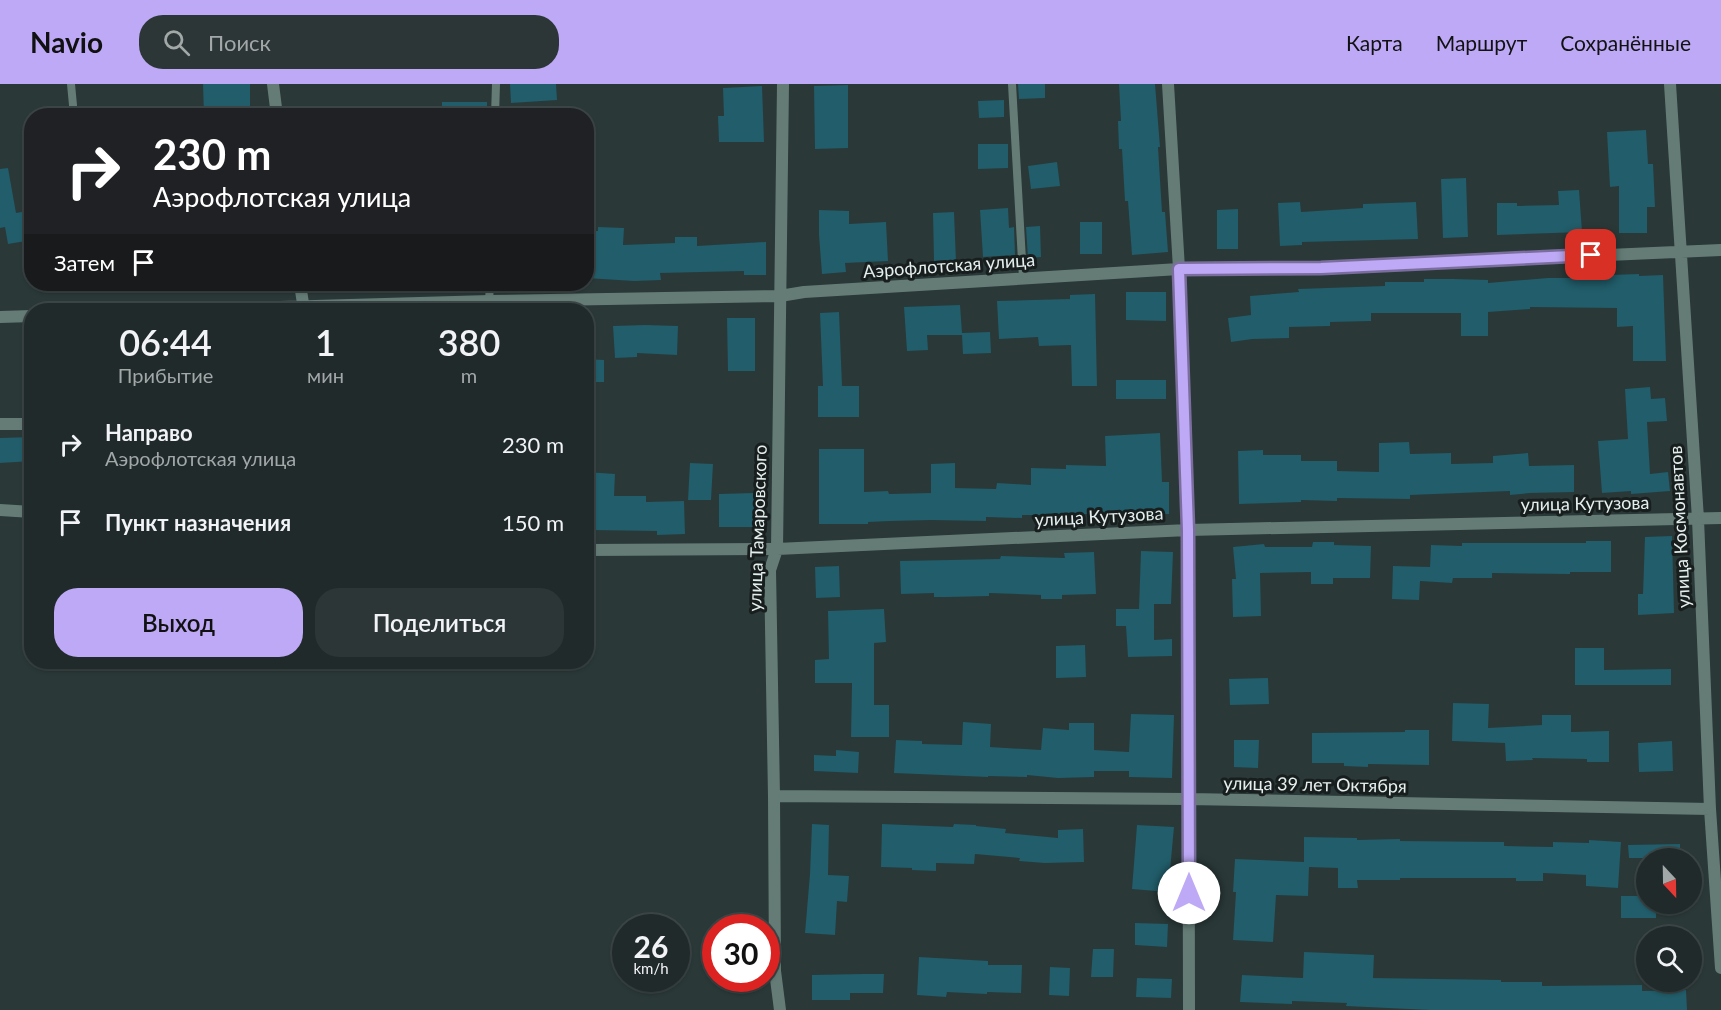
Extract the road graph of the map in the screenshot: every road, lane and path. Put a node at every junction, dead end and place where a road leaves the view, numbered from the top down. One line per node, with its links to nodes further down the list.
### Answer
1 (71, 84): 8 (lane)
2 (273, 84): 9 (street)
3 (496, 84): 10 (lane)
4 (783, 84): 16 (street, улица Тамаровского)
5 (1012, 84): 14 (lane)
6 (1168, 84): 13 (street)
7 (1670, 84): 12 (street, улица Космонавтов)
8 (73, 108)
9 (276, 108)
10 (495, 108)
11 (1721, 250): 12 (street, Аэрофлотская улица)
12 (1681, 251): 13 (street, Аэрофлотская улица); 26 (street, улица Космонавтов)
13 (1179, 269): 14 (street, Аэрофлотская улица); 27 (street)
14 (1023, 278): 16 (street, Аэрофлотская улица)
15 (490, 291): 17 (lane)
16 (780, 296): 17 (street, Аэрофлотская улица); 28 (street, улица Тамаровского)
17 (489, 301): 18 (street, Аэрофлотская улица)
18 (482, 303)
19 (24, 316): 20 (street)
20 (0, 318)
21 (0, 424): 22 (street)
22 (24, 424)
23 (0, 510): 24 (street)
24 (24, 512)
25 (1721, 518): 26 (street, улица Кутузова)
26 (1698, 519): 27 (street, улица Кутузова); 32 (street, улица Космонавтов)
27 (1188, 530): 28 (street, улица Кутузова); 31 (street)
28 (777, 549): 29 (street, улица Кутузова); 30 (street, улица Тамаровского)
29 (594, 550)
30 (774, 796): 31 (street, улица 39 лет Октября); 35 (street, улица Тамаровского)
31 (1189, 799): 32 (street, улица 39 лет Октября); 36 (street)
32 (1710, 809): 33 (street, улица Космонавтов)
33 (1716, 834): 34 (street, улица Космонавтов)
34 (1721, 968)
35 (780, 1010)
36 (1189, 1010)

